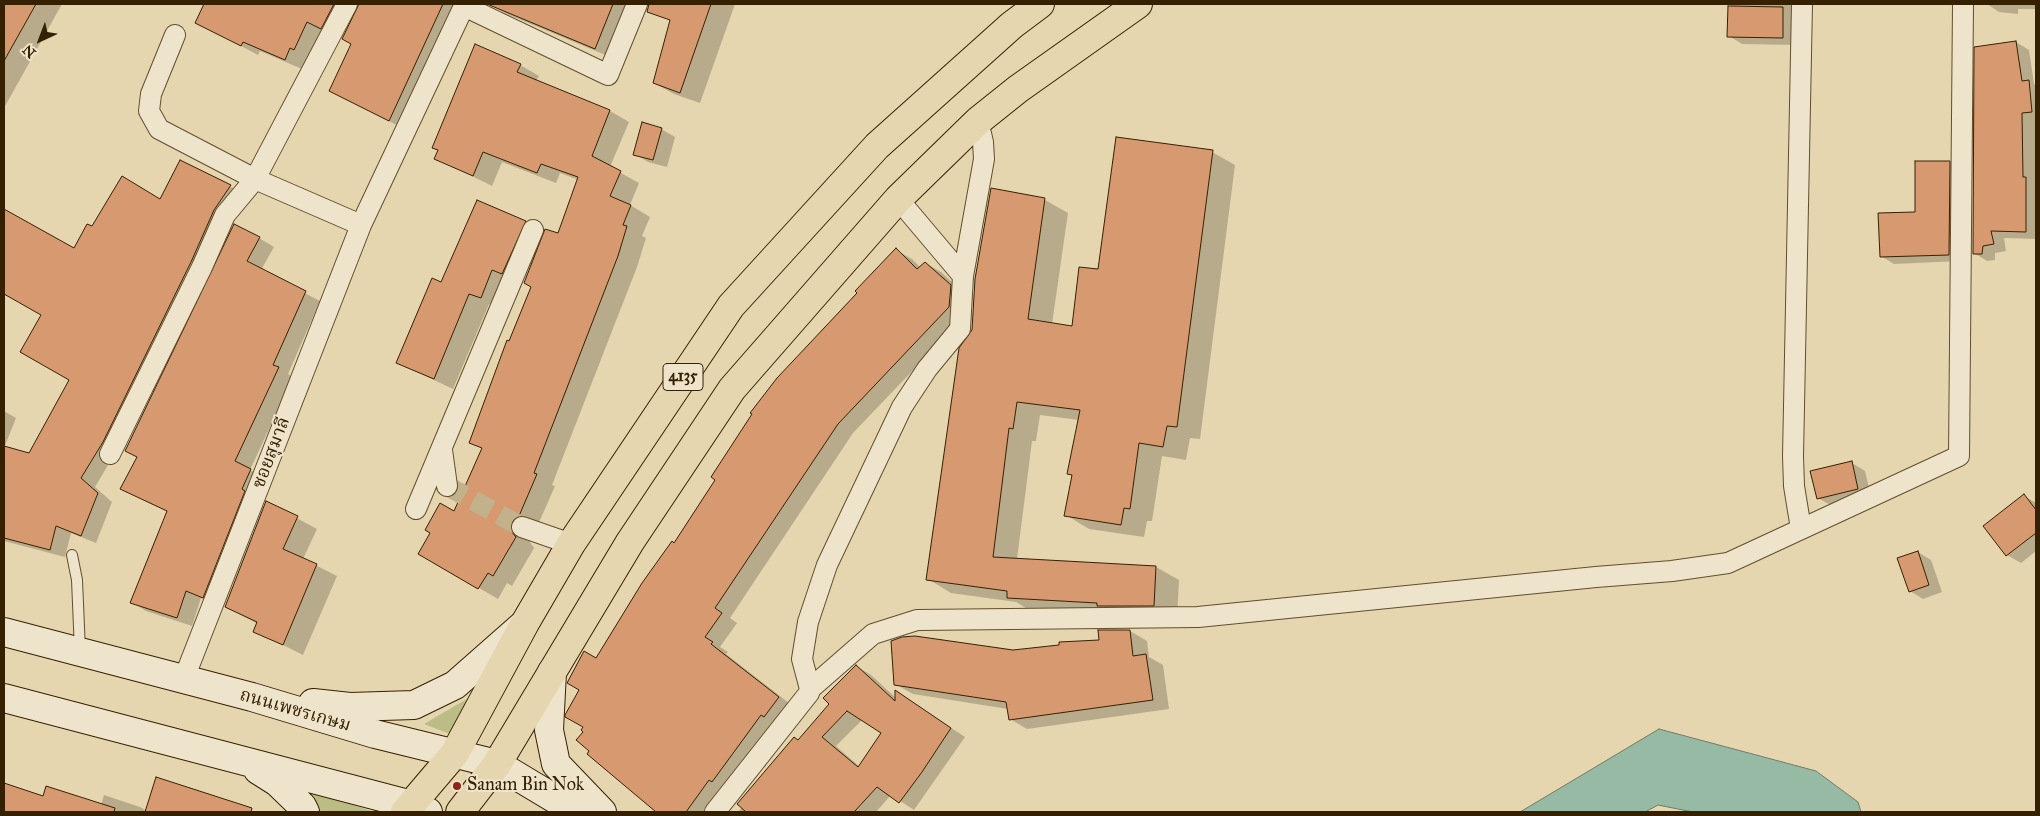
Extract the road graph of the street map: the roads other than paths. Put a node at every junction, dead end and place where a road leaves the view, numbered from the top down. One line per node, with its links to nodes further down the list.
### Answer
1 (348, 4): 10 (street)
2 (637, 4): 7 (street)
3 (1040, 4): 21 (main road, 4135)
4 (1138, 4): 9 (main road, 4135)
5 (1802, 4): 20 (street)
6 (1964, 4): 20 (street)
7 (465, 5): 12 (street, ซอยสุมาลี)
8 (175, 35): 10 (street)
9 (978, 121): 11 (main road, 4135); 14 (street)
10 (255, 180): 12 (street); 16 (street)
11 (898, 199): 14 (street); 26 (main road, 4135)
12 (361, 225): 27 (street, ซอยสุมาลี)
13 (533, 230): 15 (street)
14 (964, 276): 28 (street)
15 (442, 450): 17 (street); 18 (street)
16 (110, 454)
17 (447, 486)
18 (416, 509)
19 (522, 527): 21 (street)
20 (1801, 529): 28 (street)
21 (571, 544): 23 (main road, 4135)
22 (72, 556): 25 (lane)
23 (525, 624): 29 (main road); 31 (main road, 4135)
24 (4, 632): 25 (main road, ถนนเพชรเกษม)
25 (80, 653): 27 (main road, ถนนเพชรเกษม)
26 (552, 672): 33 (main road, 4135); 38 (main road)
27 (183, 681): 29 (main road, ถนนเพชรเกษม)
28 (810, 689): 39 (street)
29 (252, 697): 31 (main road, ถนนเพชรเกษม)
30 (4, 698): 32 (main road)
31 (456, 753): 33 (main road, ถนนเพชรเกษม); 34 (main road, 4135)
32 (246, 762): 34 (main road); 35 (main road)
33 (497, 764): 36 (main road, 4135); 37 (main road, ถนนเพชรเกษม)
34 (415, 810)
35 (305, 812)
36 (460, 812)
37 (577, 812)
38 (602, 812)
39 (715, 812)

